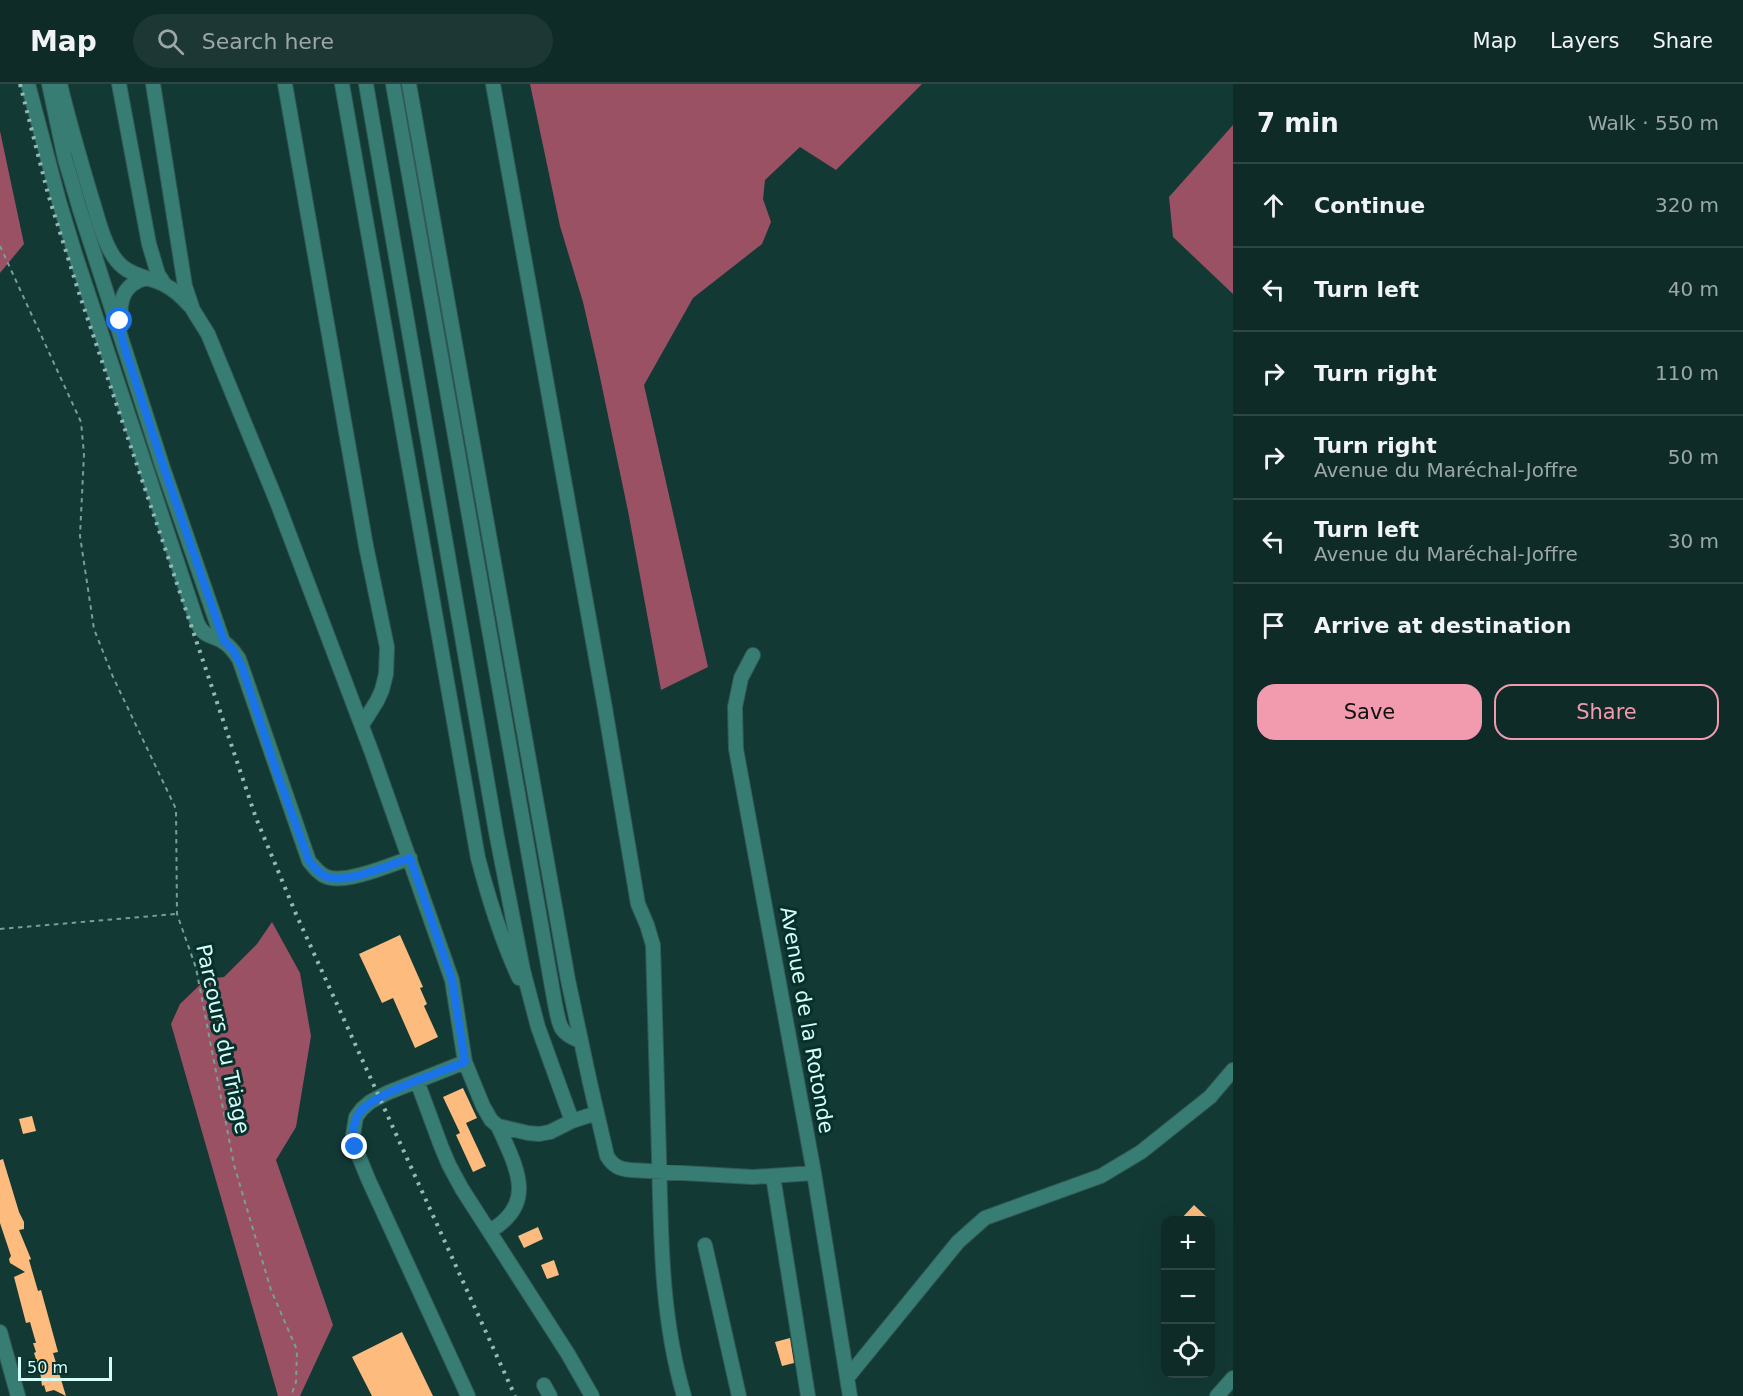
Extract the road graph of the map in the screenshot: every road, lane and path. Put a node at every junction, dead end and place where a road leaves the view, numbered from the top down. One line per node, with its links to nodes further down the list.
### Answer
1 (28, 84): 17 (street)
2 (49, 84): 16 (street)
3 (60, 84): 13 (street)
4 (119, 84): 14 (street)
5 (153, 84): 15 (street)
6 (285, 84): 21 (street)
7 (342, 84): 20 (street)
8 (366, 84): 19 (street)
9 (393, 84): 26 (street)
10 (409, 84): 26 (street)
11 (493, 84): 33 (street)
12 (0, 246): 23 (path, Parcours du Triage)
13 (146, 278): 14 (street); 16 (street)
14 (165, 285): 15 (street)
15 (193, 310): 21 (street)
16 (123, 343): 17 (street)
17 (224, 641): 22 (street)
18 (753, 655): 34 (street, Avenue de la Rotonde)
19 (466, 665): 20 (street); 25 (street)
20 (446, 670): 25 (street)
21 (362, 725): 22 (street)
22 (410, 858): 27 (street)
23 (177, 914): 24 (path); 42 (path, Parcours du Triage)
24 (0, 929)
25 (530, 1001): 31 (street)
26 (580, 1041): 30 (street)
27 (465, 1062): 29 (street); 32 (street)
28 (1233, 1070): 39 (street)
29 (417, 1081): 36 (street); 43 (street)
30 (597, 1113): 31 (street); 33 (street)
31 (572, 1121): 32 (street)
32 (498, 1126): 36 (street)
33 (659, 1172): 35 (street); 45 (street)
34 (814, 1173): 35 (street); 39 (street, Avenue de la Rotonde)
35 (773, 1176): 47 (street)
36 (490, 1231): 44 (street)
37 (705, 1245): 46 (street)
38 (0, 1332): 41 (street)
39 (847, 1378): 48 (street, Avenue de la Rotonde)
40 (1233, 1378): 49 (street)
41 (18, 1396)
42 (291, 1396)
43 (468, 1396)
44 (592, 1396)
45 (684, 1396)
46 (739, 1396)
47 (808, 1396)
48 (850, 1396)
49 (1217, 1396)

